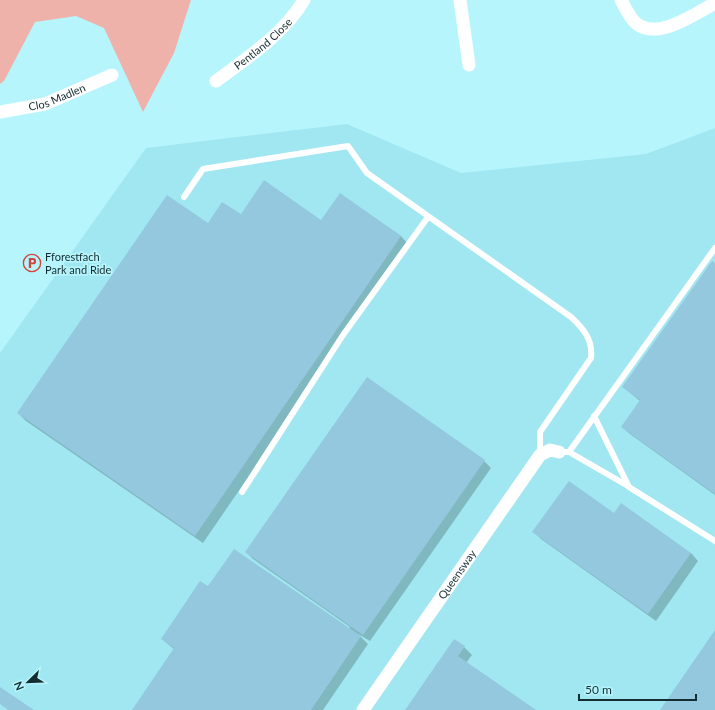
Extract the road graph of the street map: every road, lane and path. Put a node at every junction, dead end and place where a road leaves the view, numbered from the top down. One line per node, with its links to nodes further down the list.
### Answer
1 (304, 0): 7 (street, Pentland Close)
2 (460, 0): 5 (street)
3 (621, 0): 4 (street)
4 (715, 3)
5 (469, 66)
6 (112, 75): 8 (street, Clos Madlen)
7 (216, 81)
8 (0, 112)
9 (184, 197): 10 (lane)
10 (428, 217): 14 (lane); 16 (lane)
11 (715, 248): 12 (lane)
12 (594, 416): 13 (lane); 15 (lane)
13 (564, 452): 14 (street); 15 (lane)
14 (540, 455): 18 (street, Queensway)
15 (629, 487): 17 (lane)
16 (242, 492)
17 (715, 541)
18 (363, 710)

